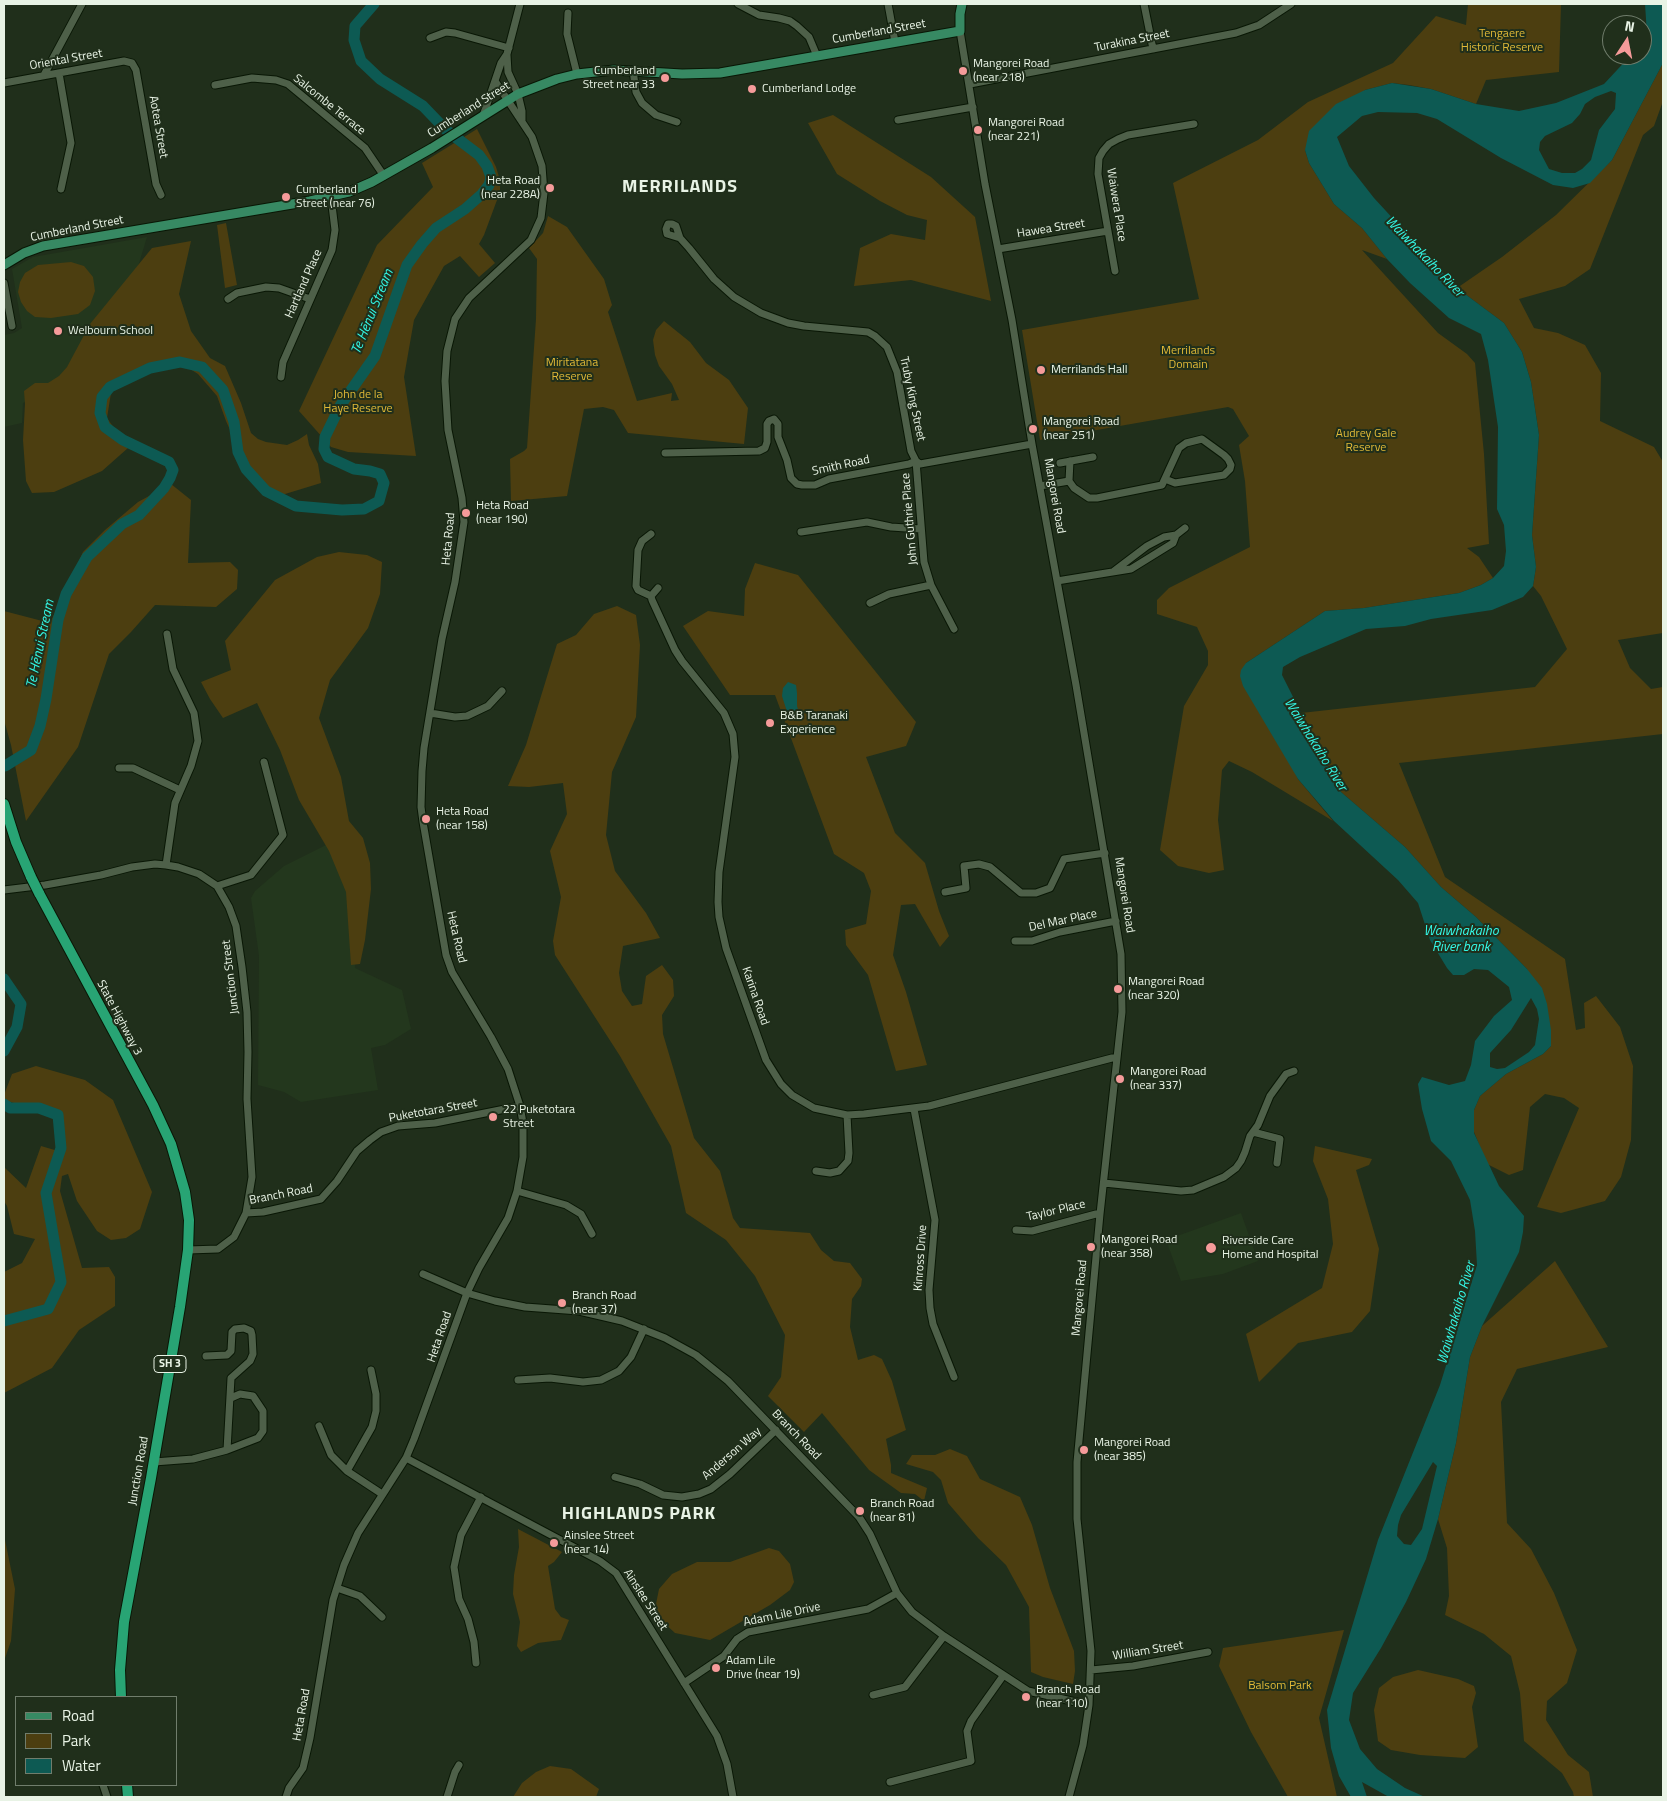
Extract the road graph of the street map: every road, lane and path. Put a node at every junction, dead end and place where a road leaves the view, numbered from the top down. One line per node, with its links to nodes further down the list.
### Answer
1 (82, 4): 19 (street)
2 (520, 4): 13 (street)
3 (738, 4): 14 (street)
4 (888, 4): 11 (street)
5 (962, 4): 9 (main road, Mangorei Road)
6 (1144, 4): 12 (street)
7 (1291, 4): 12 (street, Turakina Street)
8 (568, 13): 18 (street)
9 (960, 32): 11 (main road, Cumberland Street); 22 (street, Mangorei Road)
10 (430, 38): 13 (street)
11 (895, 42): 14 (main road, Cumberland Street)
12 (1153, 49): 22 (street, Turakina Street)
13 (508, 51): 20 (street); 24 (street, Heta Road)
14 (816, 56): 16 (main road, Cumberland Street)
15 (132, 63): 17 (street, Oriental Street); 34 (street, Aotea Street)
16 (633, 70): 18 (main road, Cumberland Street); 30 (street)
17 (59, 73): 19 (street, Oriental Street); 33 (street)
18 (577, 74): 24 (main road, Cumberland Street)
19 (44, 75): 21 (street, Oriental Street)
20 (496, 81): 25 (street, Heta Road); 27 (street)
21 (4, 83)
22 (970, 84): 26 (street, Mangorei Road)
23 (215, 85): 32 (street, Salcombe Terrace)
24 (518, 94): 25 (main road, Cumberland Street); 28 (street, Heta Road)
25 (508, 100): 27 (main road, Cumberland Street); 28 (street, Heta Road)
26 (973, 107): 29 (street); 38 (street, Mangorei Road)
27 (483, 116): 32 (main road, Cumberland Street)
28 (522, 120): 69 (street, Heta Road)
29 (898, 120)
30 (677, 122)
31 (1194, 124): 36 (street, Waiwera Place)
32 (384, 176): 35 (main road, Cumberland Street)
33 (61, 189)
34 (161, 195)
35 (331, 197): 39 (main road, Cumberland Street); 43 (street, Hartland Place)
36 (1108, 231): 38 (street, Hawea Street); 40 (street, Waiwera Place)
37 (680, 238): 49 (street, Truby King Street)
38 (998, 249): 46 (street, Mangorei Road)
39 (4, 265)
40 (1115, 272)
41 (4, 283): 44 (street)
42 (228, 299): 43 (street)
43 (310, 300): 45 (street, Hartland Place)
44 (12, 326)
45 (281, 377)
46 (1032, 444): 49 (street, Smith Road); 54 (street, Mangorei Road)
47 (665, 453): 49 (street, Smith Road)
48 (1092, 457): 50 (street)
49 (916, 461): 55 (street, John Guthrie Place)
50 (1070, 461): 51 (street); 53 (street)
51 (1060, 463)
52 (1165, 479): 52 (street); 53 (street)
53 (1070, 481): 54 (street)
54 (1040, 486): 61 (street, Mangorei Road)
55 (921, 528): 57 (street); 62 (street, John Guthrie Place)
56 (1185, 528): 59 (street)
57 (801, 532)
58 (651, 534): 64 (street, Karina Road)
59 (1176, 535): 60 (street); 60 (street)
60 (1114, 571): 61 (street)
61 (1057, 582): 74 (street, Mangorei Road)
62 (931, 585): 65 (street); 66 (street, John Guthrie Place)
63 (658, 588): 64 (street)
64 (651, 596): 85 (street, Karina Road)
65 (870, 603)
66 (954, 629)
67 (167, 634): 72 (street)
68 (502, 691): 69 (street)
69 (430, 713): 83 (street, Heta Road)
70 (264, 762): 76 (street)
71 (119, 768): 72 (street)
72 (180, 790): 75 (street)
73 (4, 804): 96 (highway, State Highway 3 / SH 3, bridge)
74 (1105, 852): 78 (street); 79 (street, Mangorei Road)
75 (166, 865): 76 (street, Junction Street); 77 (street, Junction Street)
76 (217, 886): 92 (street, Junction Street)
77 (4, 890)
78 (945, 892)
79 (1116, 921): 80 (street, Del Mar Place); 81 (street, Mangorei Road)
80 (1014, 941)
81 (1117, 1058): 84 (street, Karina Road); 89 (street, Mangorei Road)
82 (1294, 1071): 86 (street)
83 (520, 1106): 90 (street, Heta Road); 91 (street, Puketotara Street)
84 (914, 1109): 85 (street, Karina Road); 102 (street, Kinross Drive)
85 (847, 1115): 88 (street)
86 (1253, 1132): 87 (street); 89 (street)
87 (1278, 1163)
88 (816, 1171)
89 (1104, 1183): 93 (street, Mangorei Road)
90 (517, 1191): 95 (street); 98 (street, Heta Road)
91 (321, 1199): 92 (street, Branch Road)
92 (246, 1213): 96 (street, Junction Street)
93 (1100, 1214): 94 (street, Taylor Place); 120 (street, Mangorei Road)
94 (1016, 1230)
95 (592, 1234)
96 (188, 1250): 109 (highway, Junction Road / SH 3)
97 (423, 1274): 98 (street, Branch Road)
98 (467, 1293): 99 (street, Branch Road); 108 (street, Heta Road)
99 (644, 1329): 103 (street); 106 (street, Branch Road)
100 (206, 1356): 104 (street)
101 (371, 1370): 110 (street)
102 (954, 1377)
103 (518, 1380)
104 (231, 1398): 107 (street); 107 (street)
105 (319, 1426): 110 (street)
106 (776, 1430): 111 (street, Anderson Way); 115 (street, Branch Road)
107 (227, 1450): 109 (street)
108 (406, 1458): 112 (street, Heta Road); 113 (street, Ainslee Street)
109 (154, 1462): 124 (highway, Junction Road / SH 3)
110 (347, 1470): 112 (street)
111 (615, 1477)
112 (382, 1494): 114 (street, Heta Road)
113 (481, 1497): 119 (street); 122 (street, Ainslee Street)
114 (337, 1588): 116 (street); 128 (street, Heta Road)
115 (898, 1593): 117 (street, Branch Road); 122 (street, Adam Lile Drive)
116 (382, 1617)
117 (944, 1636): 121 (street, Branch Road); 123 (street)
118 (1208, 1652): 120 (street, William Street)
119 (476, 1663)
120 (1090, 1670): 125 (street, Mangorei Road)
121 (1003, 1676): 125 (street, Branch Road); 127 (street)
122 (684, 1683): 130 (street, Ainslee Street)
123 (873, 1695)
124 (121, 1696)
125 (1089, 1705): 131 (street, Mangorei Road)
126 (459, 1765): 129 (street)
127 (890, 1782)
128 (286, 1797)
129 (447, 1797)
130 (733, 1797)
131 (1069, 1797)

